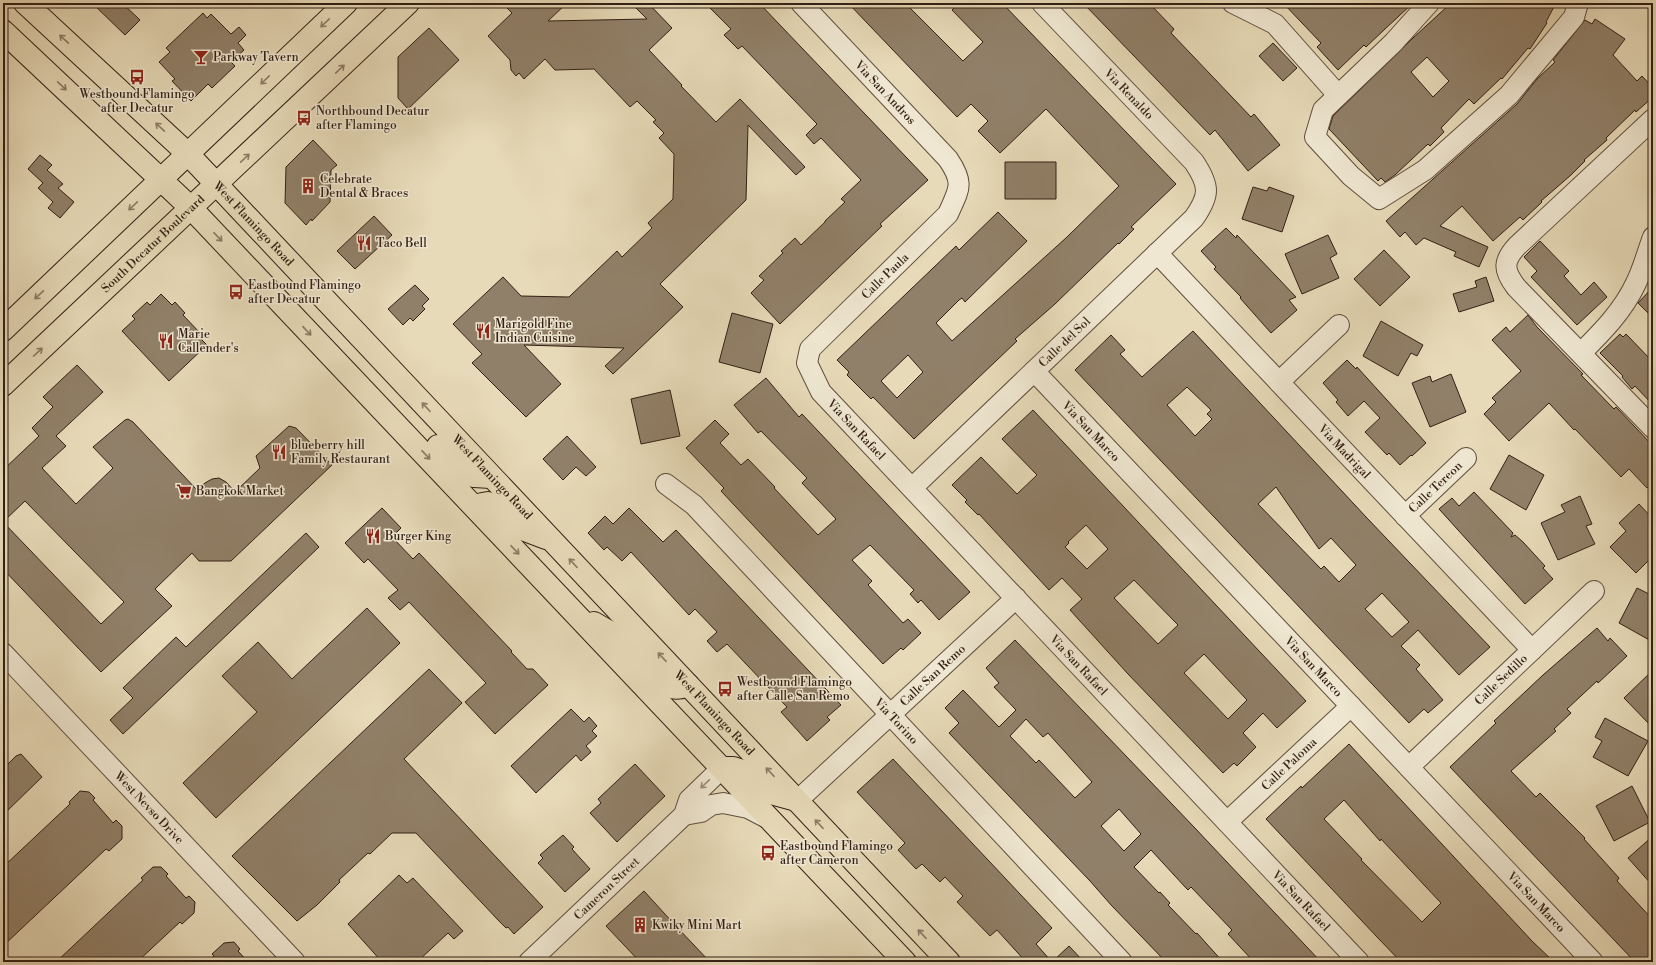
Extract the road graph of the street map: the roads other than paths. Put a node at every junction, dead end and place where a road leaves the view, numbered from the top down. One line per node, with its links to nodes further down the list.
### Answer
1 (25, 3): 13 (main road, West Flamingo Road, one-way to 1)
2 (346, 3): 13 (main road, one-way to 13)
3 (408, 3): 15 (main road, South Decatur Boulevard, one-way to 3)
4 (801, 3): 16 (street, Via San Andros)
5 (1042, 3): 17 (street, Via Renaldo)
6 (1233, 3): 9 (street)
7 (1429, 3): 11 (street)
8 (1578, 3): 11 (street)
9 (1260, 8): 11 (street)
10 (3, 31): 14 (main road, one-way to 14)
11 (1338, 95)
12 (1651, 123): 23 (street)
13 (188, 154): 14 (main road); 15 (main road, West Flamingo Road)
14 (161, 179): 18 (main road); 22 (main road, one-way to 22)
15 (216, 184): 18 (main road, South Decatur Boulevard); 31 (main road, West Flamingo Road, one-way to 15)
16 (960, 187): 24 (street, Calle Paula)
17 (1207, 190): 20 (street, Calle del Sol)
18 (191, 208): 27 (main road, South Decatur Boulevard, one-way to 18); 28 (main road, one-way to 28)
19 (1653, 237): 23 (street)
20 (1157, 253): 25 (street, Calle del Sol); 26 (street, Via Madrigal)
21 (1339, 325): 26 (street)
22 (3, 330)
23 (1581, 353): 29 (street)
24 (807, 363): 33 (street, Via San Rafael)
25 (1034, 371): 33 (street, Calle del Sol); 43 (street, Via San Marco)
26 (1279, 382): 35 (street, Via Madrigal)
27 (3, 385)
28 (395, 422): 31 (main road); 34 (main road, one-way to 34)
29 (1653, 428)
30 (1466, 458): 35 (street, Calle Tereon)
31 (491, 477): 36 (main road, West Flamingo Road)
32 (666, 484): 44 (street, Via Torino)
33 (912, 488): 38 (street, Via San Rafael)
34 (476, 508): 36 (main road); 39 (main road, one-way to 39)
35 (1405, 516): 40 (street, Via Madrigal)
36 (551, 540): 42 (main road, West Flamingo Road, one-way to 36)
37 (1594, 592): 40 (street, Calle Sedillo)
38 (1016, 598): 44 (street, Calle San Remo); 50 (street, Via San Rafael)
39 (572, 610): 42 (main road); 46 (main road)
40 (1532, 650): 45 (street, Calle Sedillo)
41 (3, 654): 51 (street, West Nevso Drive)
42 (688, 685): 47 (main road, West Flamingo Road, one-way to 42)
43 (1351, 706): 45 (street, Via San Marco); 50 (street, Calle Paloma)
44 (890, 715): 47 (street, Calle San Remo); 55 (street, Via Torino)
45 (1409, 767): 57 (street, Via San Marco)
46 (722, 768): 47 (main road); 48 (street, Cameron Street, one-way to 48); 49 (main road)
47 (797, 801): 54 (main road, West Flamingo Road, one-way to 47)
48 (684, 815): 49 (street); 52 (street, Cameron Street)
49 (772, 822): 53 (main road)
50 (1227, 822): 56 (street, Via San Rafael)
51 (295, 962)
52 (530, 962)
53 (905, 962)
54 (949, 962)
55 (1122, 962)
56 (1359, 962)
57 (1593, 962)

